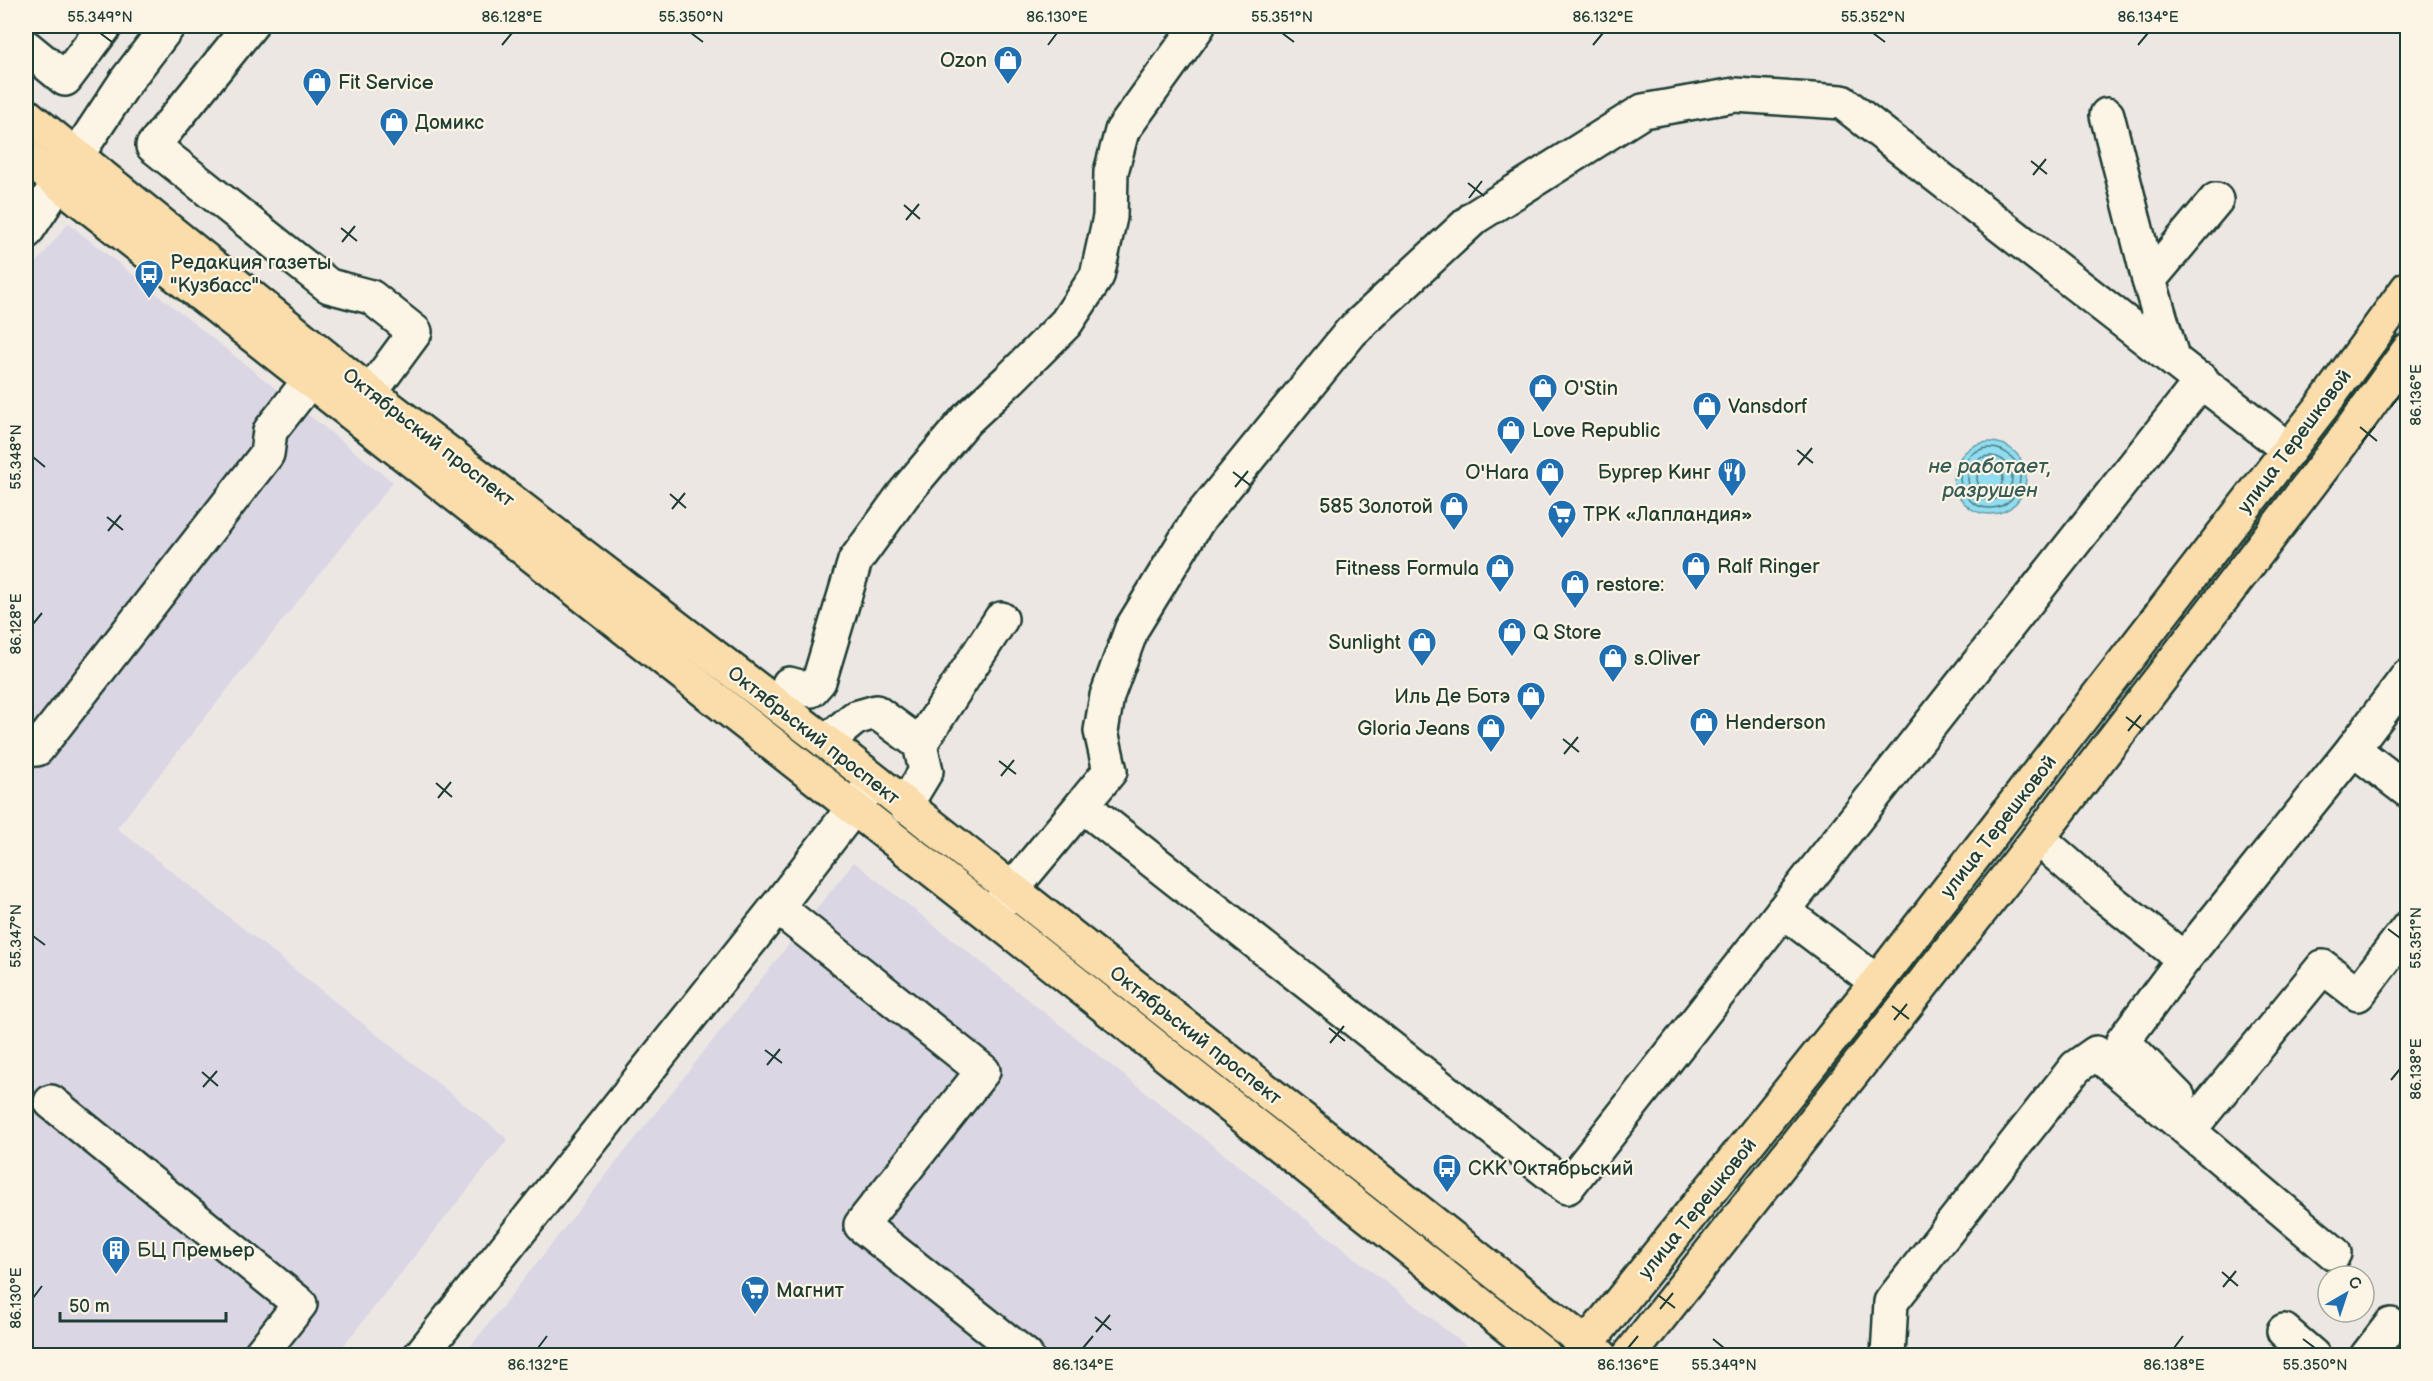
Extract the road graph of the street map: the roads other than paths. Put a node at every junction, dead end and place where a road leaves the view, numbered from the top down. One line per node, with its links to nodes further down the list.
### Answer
1 (168, 26): 6 (street)
2 (250, 26): 20 (street)
3 (1198, 26): 24 (street)
4 (96, 37): 5 (street); 6 (street)
5 (26, 47)
6 (126, 81): 9 (street)
7 (26, 115): 9 (main road, Октябрьский проспект)
8 (2107, 115): 14 (street)
9 (78, 156): 11 (street); 20 (main road, Октябрьский проспект)
10 (26, 157): 11 (main road, Октябрьский проспект)
11 (59, 184): 13 (street); 18 (main road, Октябрьский проспект)
12 (2216, 200): 14 (street)
13 (26, 232)
14 (2149, 280): 17 (street)
15 (2408, 288): 21 (main road, улица Терешковой)
16 (2408, 351): 34 (main road, улица Терешковой)
17 (2172, 357): 19 (street); 31 (street)
18 (310, 380): 27 (street); 33 (main road, Октябрьский проспект)
19 (2202, 380): 21 (street); 37 (street)
20 (370, 393): 24 (main road, Октябрьский проспект)
21 (2289, 450): 41 (main road, улица Терешковой)
22 (1001, 619): 26 (street)
23 (2408, 676): 28 (street)
24 (795, 719): 25 (main road, Октябрьский проспект)
25 (826, 742): 26 (street); 29 (main road, Октябрьский проспект)
26 (920, 744): 32 (street)
27 (37, 749)
28 (2353, 749): 30 (street); 40 (street)
29 (874, 781): 32 (main road, Октябрьский проспект); 33 (street)
30 (2408, 791)
31 (1082, 805): 35 (street); 37 (street)
32 (905, 806): 35 (main road, Октябрьский проспект)
33 (854, 808): 36 (street); 38 (main road, Октябрьский проспект)
34 (2038, 838): 40 (street); 53 (main road, улица Терешковой)
35 (1012, 890): 38 (street); 48 (main road, Октябрьский проспект)
36 (777, 907): 50 (street); 51 (street)
37 (1783, 911): 41 (street)
38 (990, 915): 52 (main road, Октябрьский проспект)
39 (2408, 928): 43 (street)
40 (2184, 959): 43 (street)
41 (1877, 982): 48 (main road, улица Терешковой)
42 (51, 1102): 49 (street)
43 (2199, 1118): 44 (street)
44 (2274, 1182)
45 (2334, 1253): 54 (street)
46 (2391, 1324): 56 (street)
47 (2283, 1331): 55 (street)
48 (1588, 1352)
49 (259, 1356)
50 (420, 1356)
51 (1026, 1356)
52 (1545, 1356)
53 (1629, 1356)
54 (1888, 1356)
55 (2313, 1356)
56 (2367, 1356)

